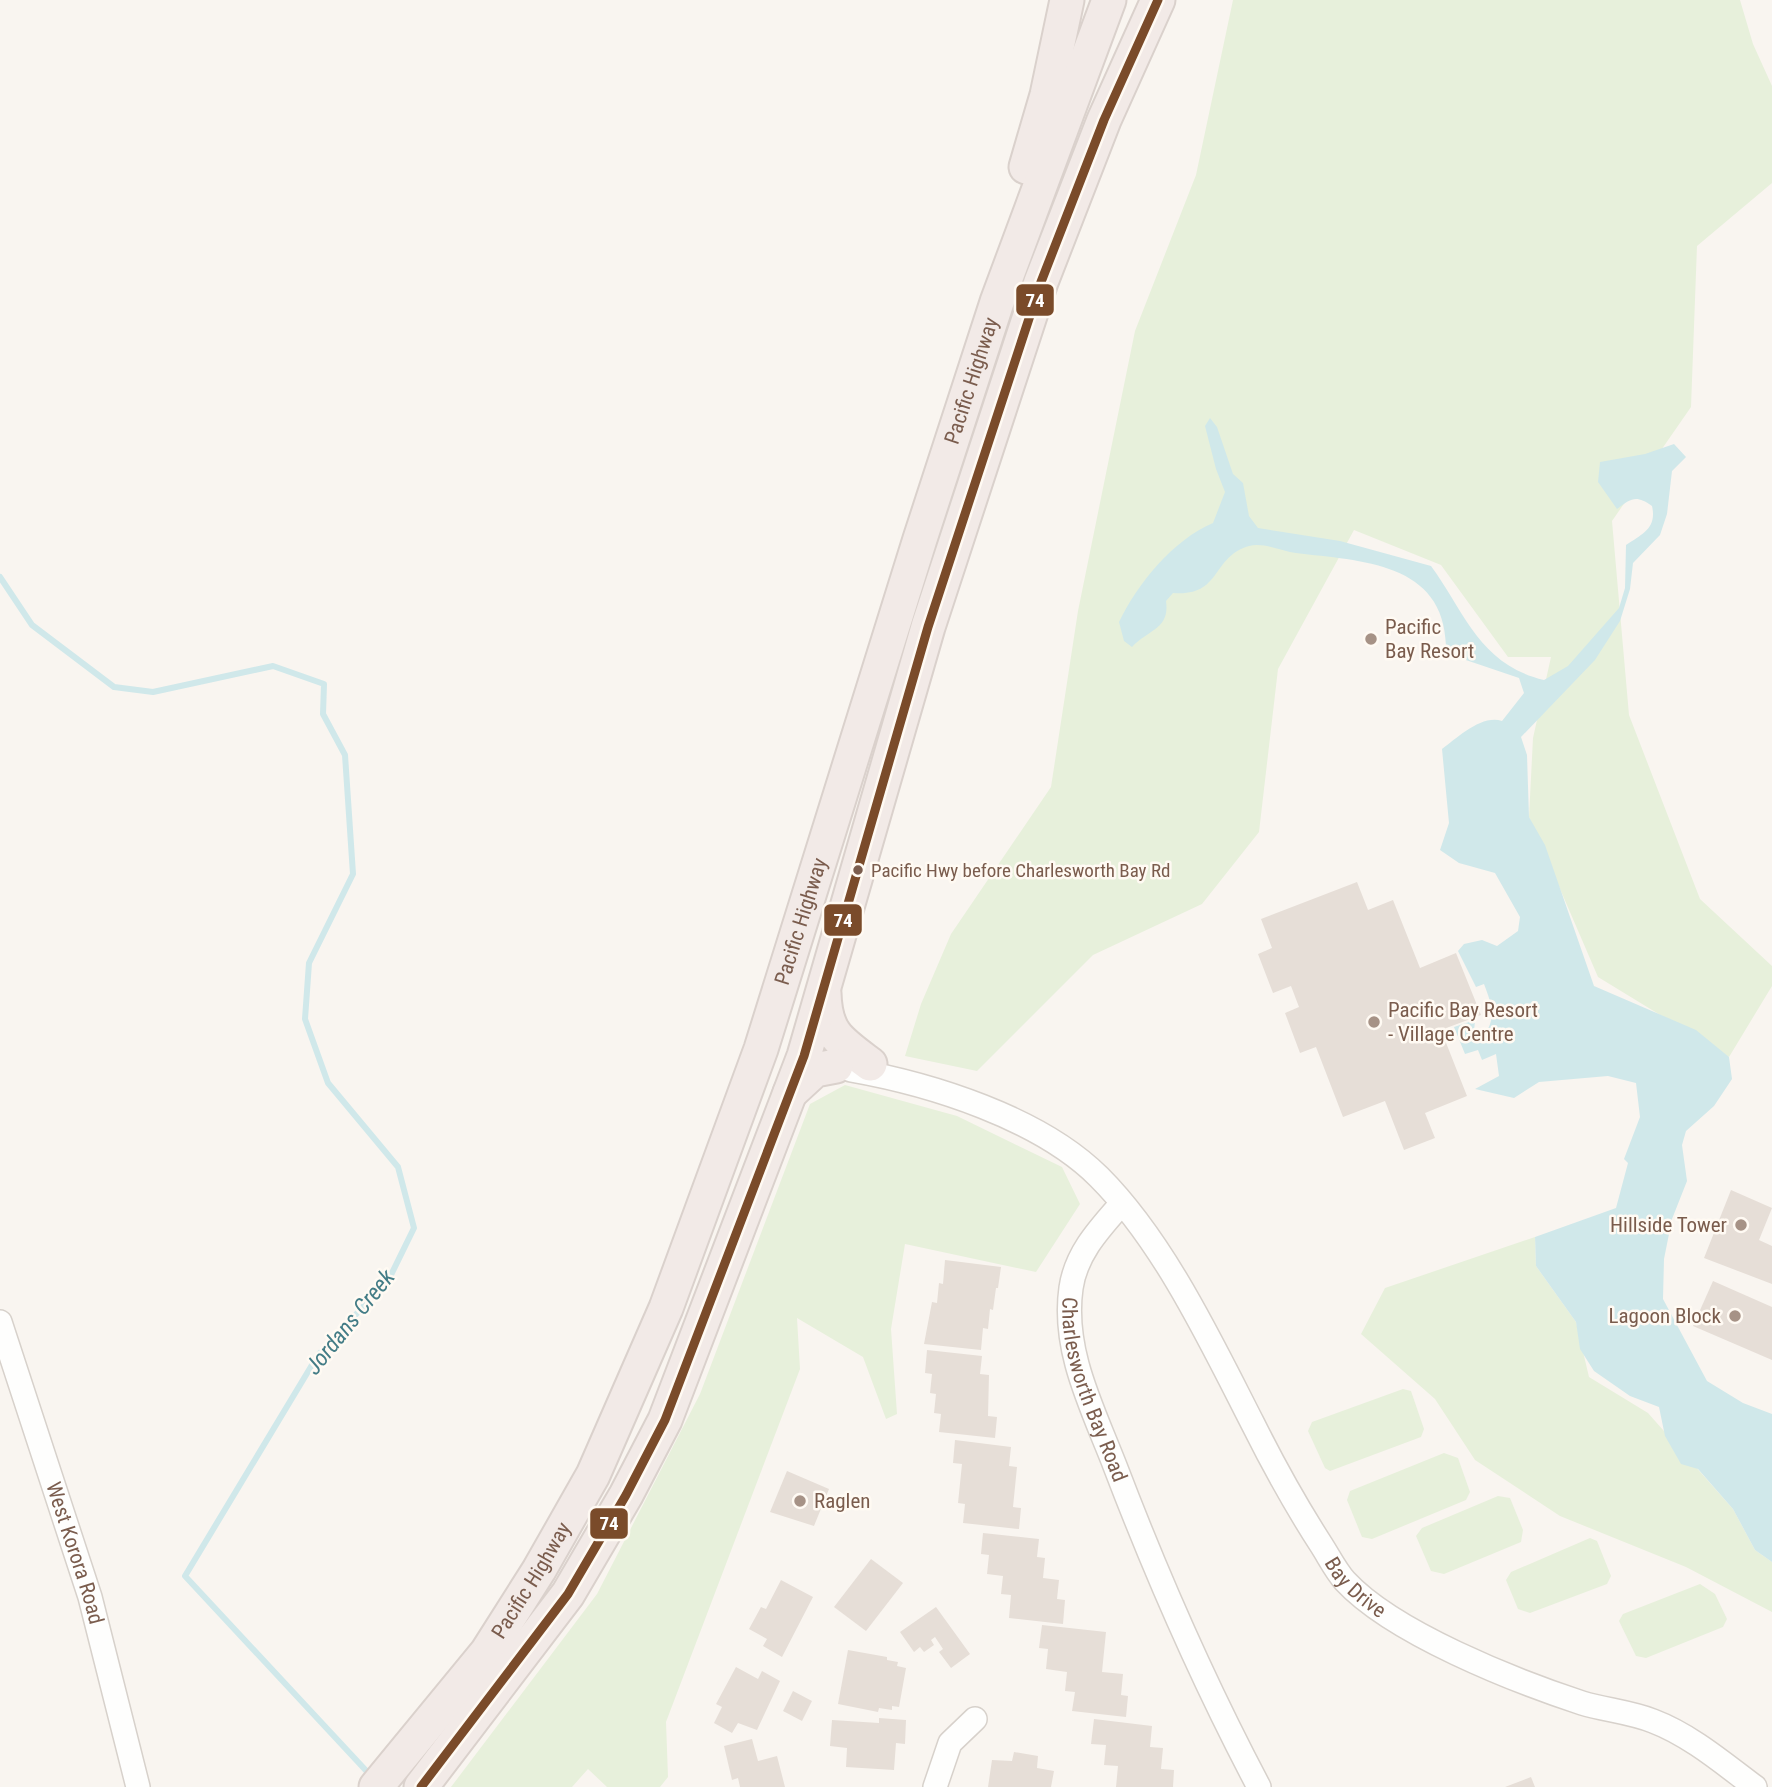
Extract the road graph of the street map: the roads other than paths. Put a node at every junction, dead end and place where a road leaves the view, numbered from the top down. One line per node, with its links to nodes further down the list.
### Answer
1 (1067, 0): 4 (highway)
2 (1109, 0): 4 (highway, Pacific Highway)
3 (1158, 0): 6 (highway, Pacific Highway)
4 (997, 302): 5 (highway, Pacific Highway)
5 (834, 817): 7 (highway); 11 (highway, Pacific Highway)
6 (824, 991): 7 (highway, Pacific Highway); 9 (highway)
7 (804, 1047): 8 (street); 9 (street); 10 (highway, Pacific Highway); 11 (highway)
8 (836, 1066): 9 (street); 10 (highway)
9 (882, 1071): 12 (street)
10 (789, 1095): 17 (highway, Pacific Highway)
11 (725, 1152): 16 (highway, Pacific Highway)
12 (1122, 1203): 19 (street, Charlesworth Bay Road); 20 (street, Bay Drive)
13 (0, 1322): 15 (street, West Korora Road)
14 (975, 1719): 18 (street)
15 (138, 1787)
16 (376, 1787)
17 (421, 1787)
18 (936, 1787)
19 (1259, 1787)
20 (1755, 1787)

